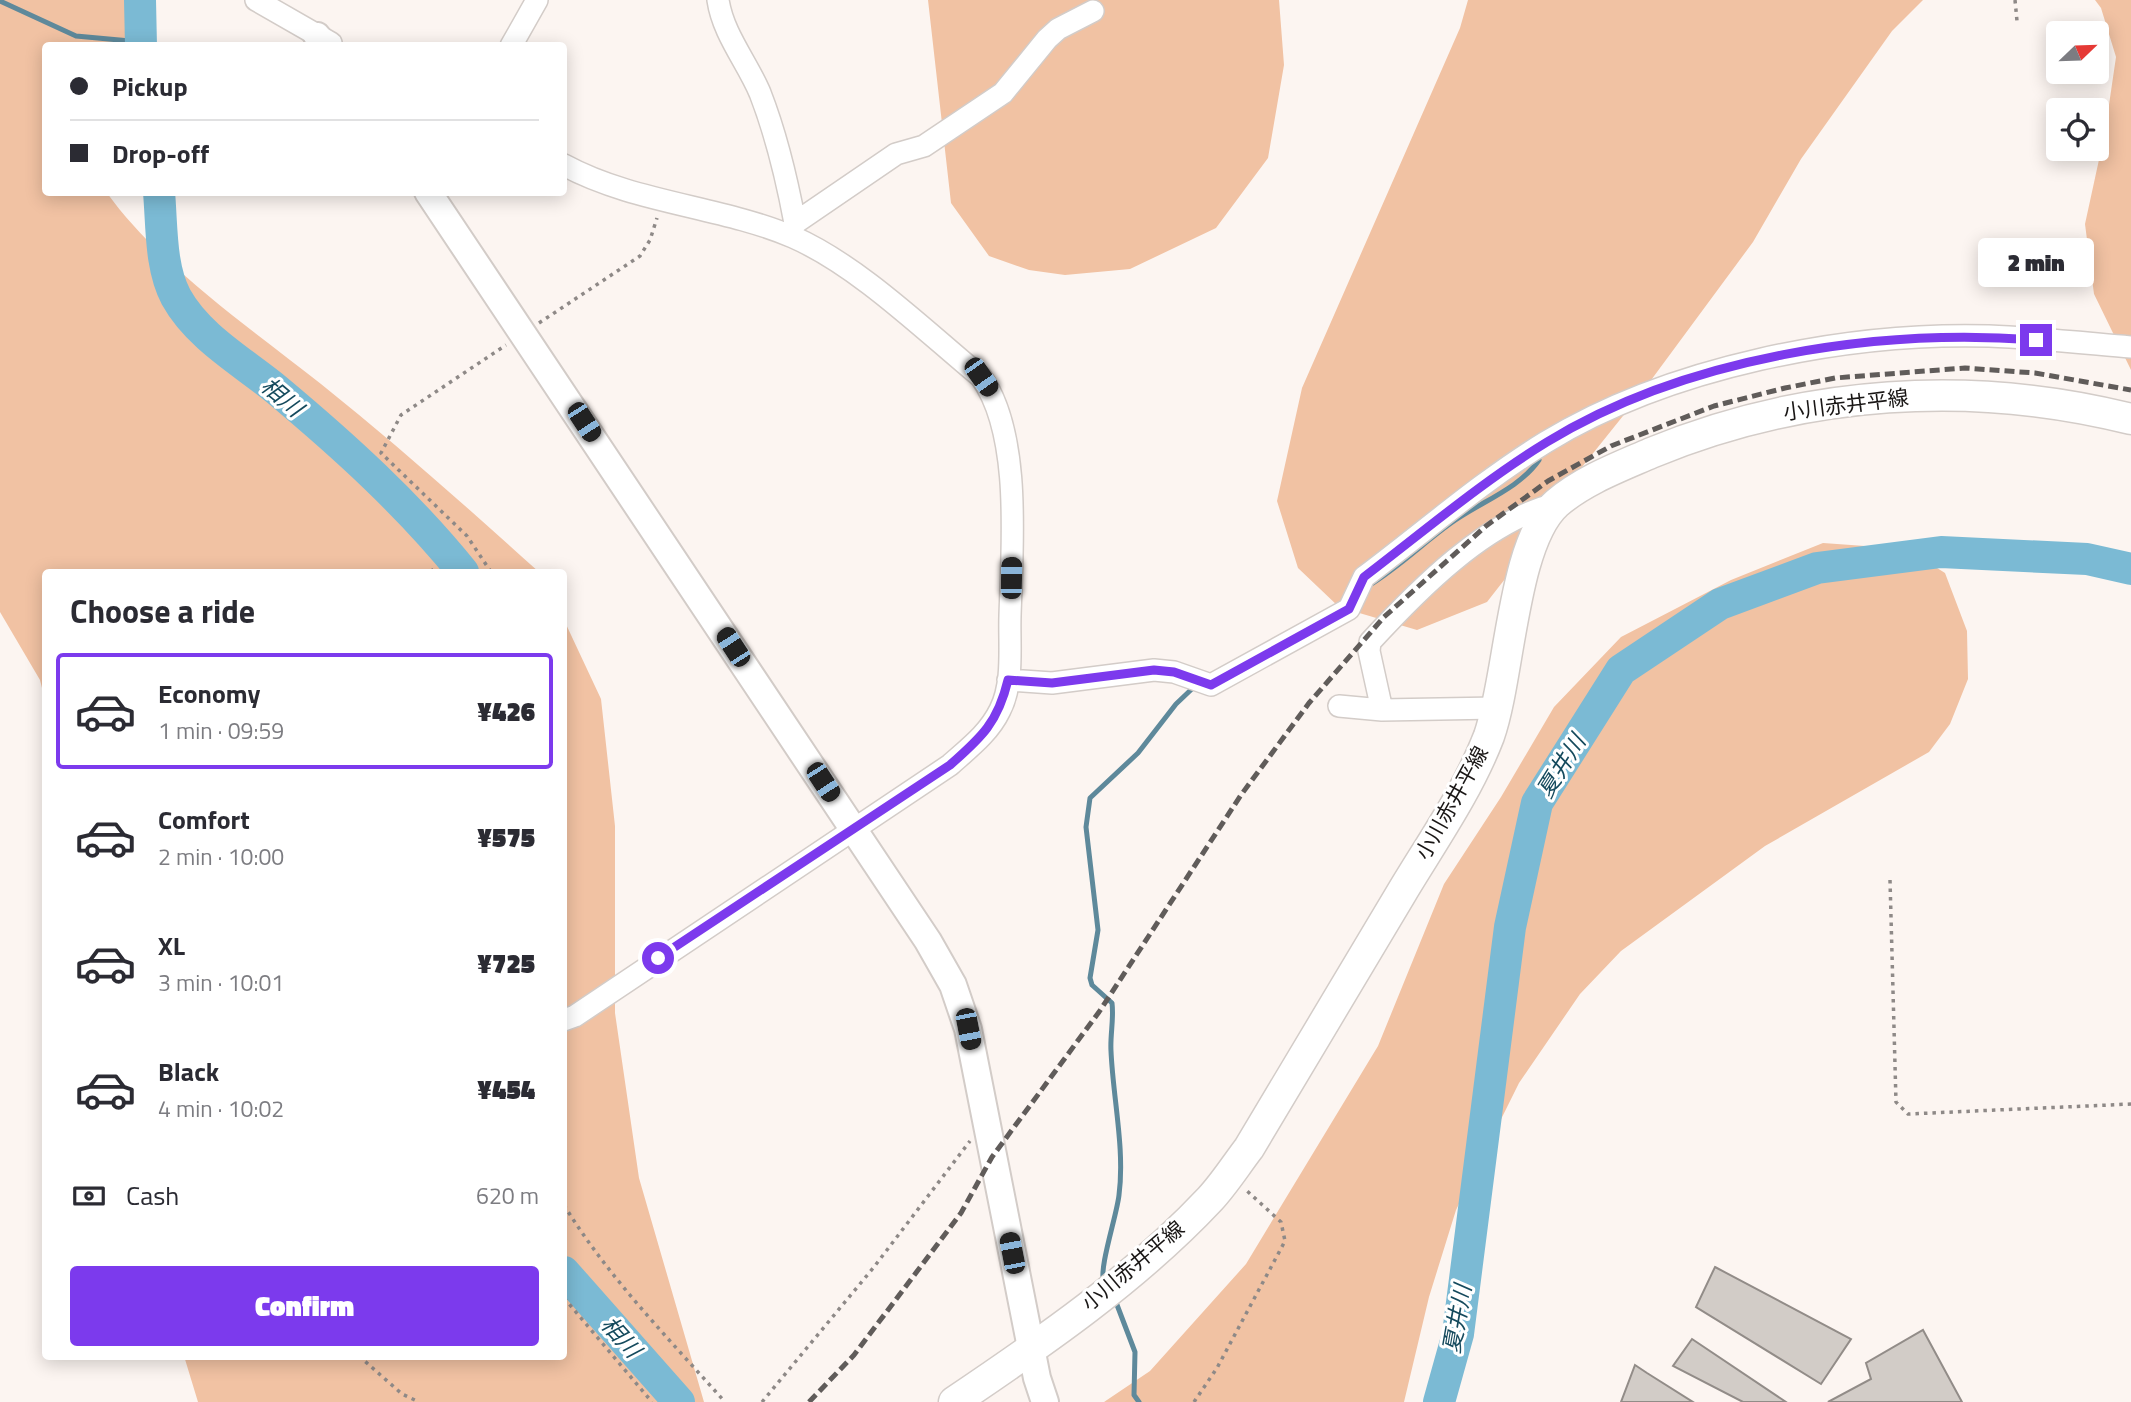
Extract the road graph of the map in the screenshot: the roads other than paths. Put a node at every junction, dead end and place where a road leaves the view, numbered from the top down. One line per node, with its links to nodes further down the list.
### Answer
1 (256, 0): 5 (street)
2 (537, 0): 6 (street)
3 (718, 0): 9 (street)
4 (1093, 11): 9 (street)
5 (326, 42)
6 (513, 42)
7 (567, 166): 9 (street)
8 (431, 196): 17 (street)
9 (793, 230): 13 (street)
10 (2131, 347): 13 (street)
11 (2131, 419): 12 (main road, 小川赤井平線)
12 (1556, 504): 15 (main road, 小川赤井平線); 16 (street)
13 (1008, 680): 17 (street)
14 (1339, 706): 16 (street)
15 (1497, 708): 16 (street); 19 (main road, 小川赤井平線)
16 (1382, 710)
17 (852, 827): 18 (street); 19 (street)
18 (567, 1019)
19 (1032, 1349): 20 (main road, 小川赤井平線); 21 (street)
20 (954, 1402)
21 (1045, 1402)

